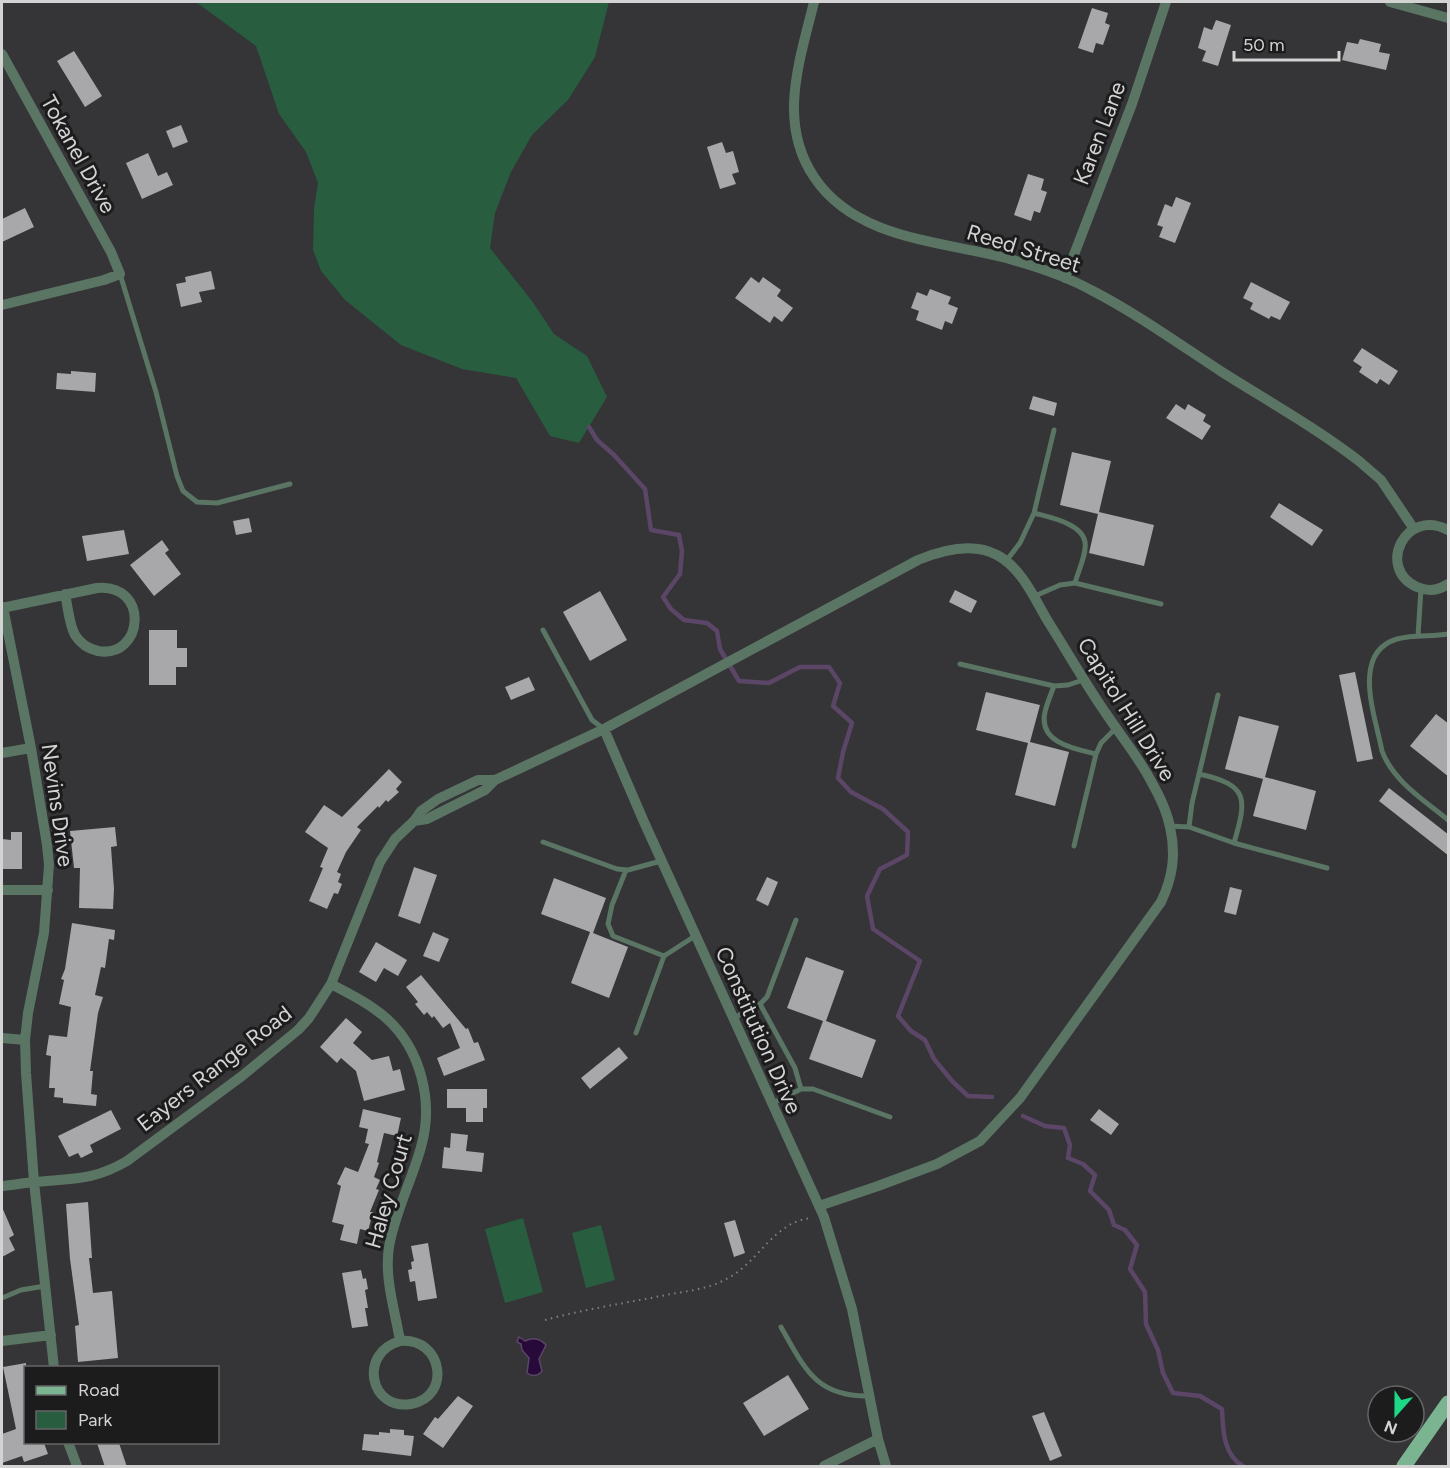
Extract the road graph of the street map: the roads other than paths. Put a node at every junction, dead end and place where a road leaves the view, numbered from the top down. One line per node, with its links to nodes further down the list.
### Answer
1 (814, 2): 7 (street, Reed Street)
2 (1166, 2): 7 (street, Karen Lane)
3 (1390, 2): 4 (street)
4 (1449, 18)
5 (2, 54): 6 (street, Tokanel Drive)
6 (120, 274): 8 (street); 10 (lane)
7 (1065, 278): 12 (street, Reed Street)
8 (2, 305)
9 (1054, 430): 11 (lane)
10 (290, 484)
11 (1034, 513): 14 (lane); 15 (lane)
12 (1414, 529): 13 (street); 17 (street)
13 (1449, 530)
14 (1006, 561): 19 (street, Capitol Hill Drive); 30 (street, Capitol Hill Drive)
15 (1075, 583): 19 (lane); 20 (lane)
16 (1449, 584): 17 (street)
17 (1420, 589): 24 (lane)
18 (65, 594): 18 (street); 21 (street)
19 (1034, 597): 26 (street, Capitol Hill Drive)
20 (1161, 604)
21 (2, 607): 31 (street, Nevins Drive)
22 (543, 630): 30 (lane, Constitution Drive)
23 (1449, 634): 24 (lane)
24 (1418, 636): 35 (lane)
25 (960, 664): 27 (lane)
26 (1084, 680): 27 (lane); 29 (street, Capitol Hill Drive)
27 (1054, 686): 33 (lane)
28 (1218, 695): 34 (lane)
29 (1116, 728): 33 (lane); 36 (street, Capitol Hill Drive)
30 (604, 729): 41 (street, Constitution Drive); 49 (street, Eayers Range Road)
31 (31, 748): 32 (street); 45 (street, Nevins Drive)
32 (2, 753)
33 (1096, 754): 40 (lane)
34 (1199, 774): 37 (lane); 39 (lane)
35 (1449, 819)
36 (1170, 826): 37 (lane); 60 (street, Capitol Hill Drive)
37 (1189, 827): 39 (lane)
38 (543, 842): 43 (lane)
39 (1234, 843): 42 (lane)
40 (1074, 846)
41 (661, 861): 43 (lane); 47 (street, Constitution Drive)
42 (1327, 867)
43 (626, 870): 48 (lane)
44 (2, 890): 45 (street)
45 (48, 890): 54 (street, Nevins Drive)
46 (796, 920): 50 (lane)
47 (695, 936): 48 (lane); 51 (street, Constitution Drive)
48 (664, 956): 52 (lane)
49 (332, 984): 58 (street, Eayers Range Road); 66 (street, Haley Court)
50 (760, 1004): 51 (lane); 55 (lane)
51 (732, 1018): 56 (street, Constitution Drive)
52 (636, 1033)
53 (2, 1038): 54 (street)
54 (25, 1040): 58 (street, Nevins Drive)
55 (801, 1089): 56 (lane); 57 (lane)
56 (771, 1104): 60 (street, Constitution Drive)
57 (890, 1117)
58 (34, 1182): 59 (street, Eayers Range Road); 61 (street, Nevins Drive)
59 (2, 1186)
60 (819, 1206): 68 (street, Constitution Drive)
61 (46, 1286): 62 (lane); 64 (street, Nevins Drive)
62 (2, 1298)
63 (781, 1328): 68 (lane)
64 (51, 1335): 65 (street); 67 (street, Nevins Drive)
65 (2, 1341)
66 (400, 1341): 66 (street)
67 (54, 1366)
68 (869, 1396): 70 (street, Constitution Drive)
69 (1449, 1403): 76 (main road)
70 (878, 1439): 74 (street); 75 (street, Constitution Drive)
71 (68, 1444): 72 (street)
72 (76, 1464): 73 (street)
73 (64, 1466)
74 (824, 1467)
75 (886, 1467)
76 (1404, 1467)

